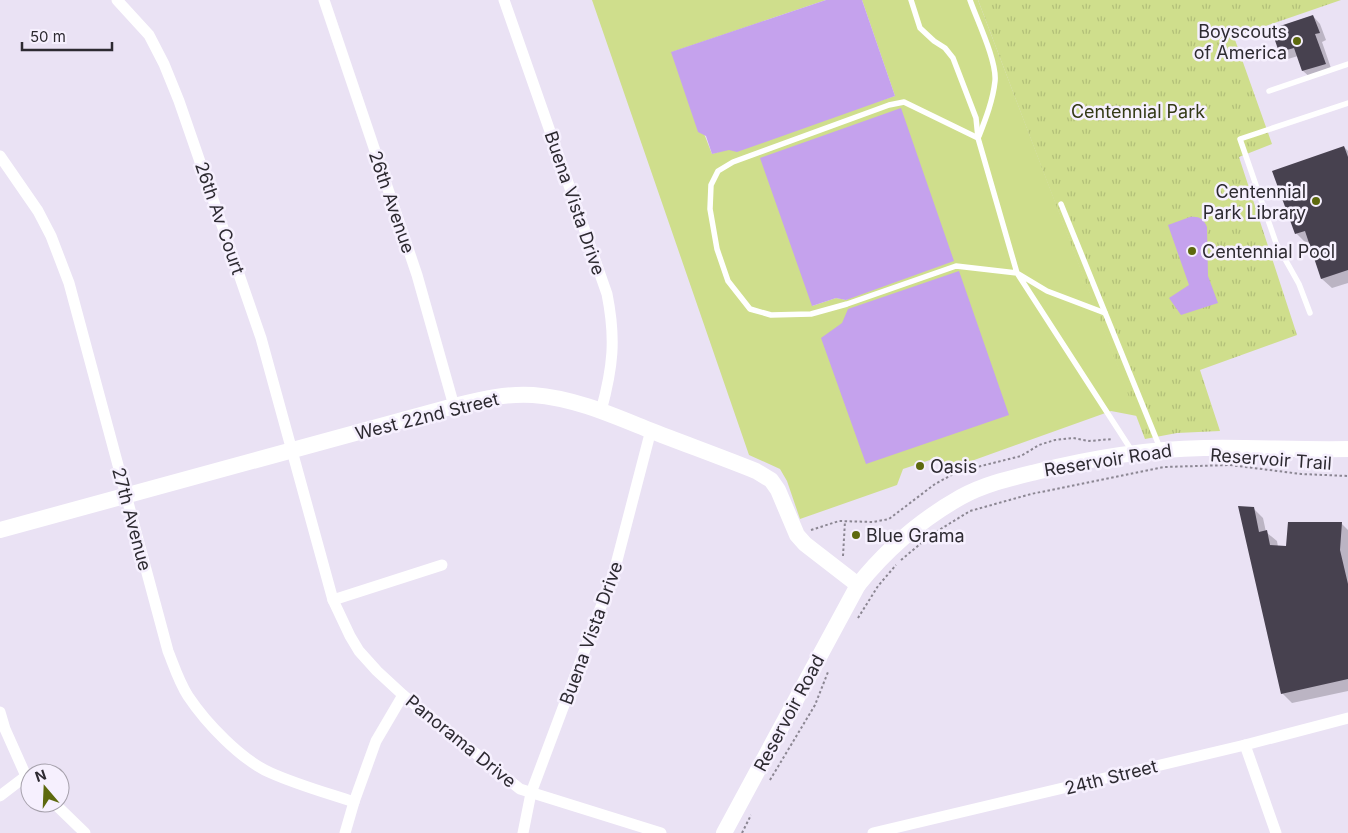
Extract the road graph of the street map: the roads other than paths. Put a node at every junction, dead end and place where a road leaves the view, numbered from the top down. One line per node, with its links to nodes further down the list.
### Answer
1 (118, 0): 20 (street, 26th Av Court)
2 (324, 0): 15 (street, 26th Avenue)
3 (504, 0): 16 (street, Buena Vista Drive)
4 (911, 0): 9 (lane)
5 (970, 0): 9 (lane)
6 (1348, 64): 7 (lane)
7 (1269, 90)
8 (1348, 103): 13 (lane)
9 (978, 138): 12 (lane); 12 (lane)
10 (0, 156): 22 (street, 27th Avenue)
11 (1061, 204): 14 (lane)
12 (1017, 273): 14 (lane); 21 (lane)
13 (1310, 312)
14 (1105, 313): 19 (lane)
15 (454, 406): 16 (street, West 22nd Street); 20 (street, West 22nd Street)
16 (602, 410): 17 (street, West 22nd Street)
17 (651, 430): 25 (street, West 22nd Street); 33 (street, Buena Vista Drive)
18 (1348, 449): 19 (street, Reservoir Road)
19 (1161, 450): 21 (street, Reservoir Road)
20 (292, 451): 22 (street, West 22nd Street); 26 (street, Panorama Drive)
21 (1133, 453): 25 (street, Reservoir Road)
22 (125, 497): 23 (street, West 22nd Street); 35 (street, 27th Avenue)
23 (0, 530)
24 (442, 565): 26 (street)
25 (858, 584): 42 (street, Reservoir Road)
26 (334, 600): 27 (street, Panorama Drive)
27 (403, 695): 33 (street, Panorama Drive); 35 (street)
28 (0, 712): 31 (street)
29 (1348, 718): 30 (street, 24th Street)
30 (1245, 746): 37 (street, 24th Street); 44 (street)
31 (21, 763)
32 (20, 783): 34 (street)
33 (531, 793): 40 (street, Buena Vista Drive); 41 (street, Panorama Drive)
34 (0, 796)
35 (354, 802): 39 (street)
36 (64, 813): 38 (street)
37 (901, 830): 43 (street, 24th Street)
38 (85, 833)
39 (345, 833)
40 (522, 833)
41 (660, 833)
42 (724, 833)
43 (873, 833)
44 (1276, 833)

